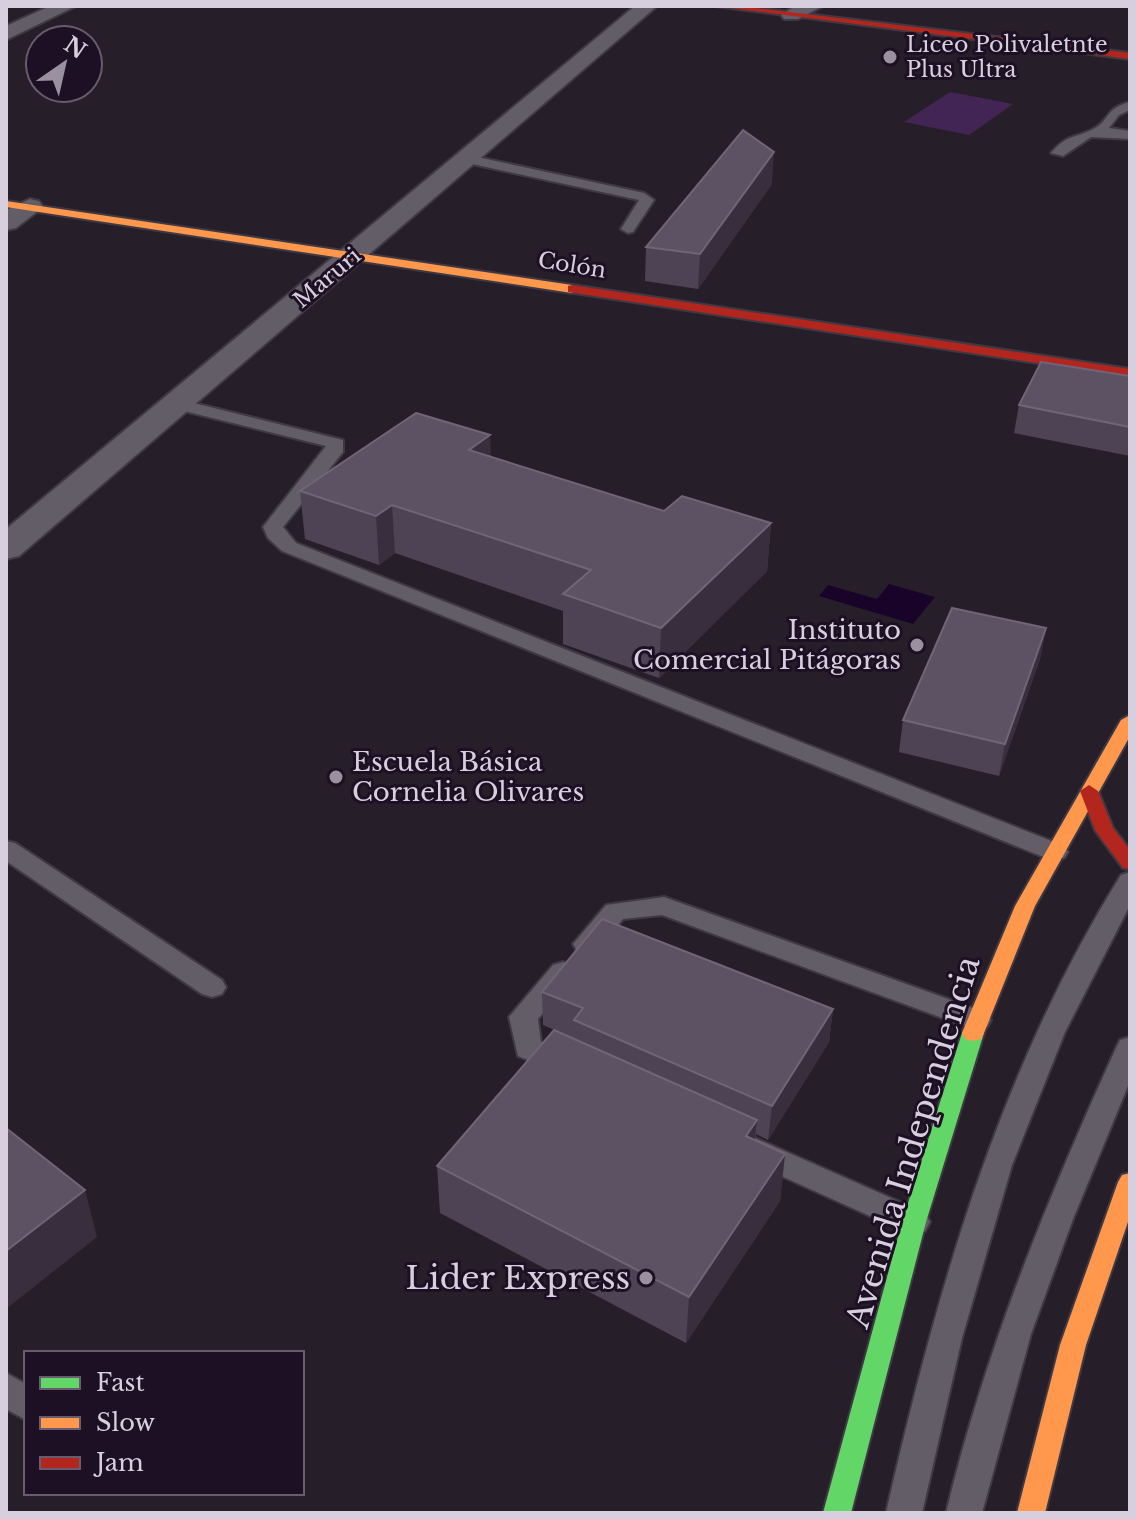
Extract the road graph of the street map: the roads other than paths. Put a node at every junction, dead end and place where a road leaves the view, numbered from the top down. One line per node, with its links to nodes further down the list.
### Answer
1 (66, 6): 6 (street)
2 (647, 6): 12 (street, Maruri)
3 (719, 6): 5 (main road)
4 (813, 6): 5 (street)
5 (791, 15): 7 (main road)
6 (6, 34)
7 (1130, 56)
8 (1130, 106): 9 (lane)
9 (1102, 129): 10 (lane); 11 (lane)
10 (1130, 135)
11 (1058, 153)
12 (468, 159): 15 (lane); 16 (street, Maruri)
13 (18, 205): 14 (street); 16 (main road, Colón)
14 (6, 222)
15 (628, 229)
16 (353, 256): 17 (main road, Colón); 18 (street, Maruri)
17 (1130, 373)
18 (178, 404): 19 (street, Maruri); 23 (lane)
19 (6, 548)
20 (1130, 720): 21 (main road, Avenida Independencia)
21 (1089, 791): 23 (main road, Avenida Independencia); 24 (main road)
22 (6, 849): 26 (lane)
23 (1055, 852): 27 (main road, Avenida Independencia)
24 (1130, 863)
25 (1130, 881): 36 (lane)
26 (212, 987)
27 (977, 1020): 29 (lane); 32 (main road, Avenida Independencia)
28 (1130, 1048): 37 (lane)
29 (585, 1073)
30 (728, 1138): 32 (lane)
31 (1130, 1182): 38 (main road)
32 (914, 1222): 35 (main road, Avenida Independencia)
33 (6, 1389): 34 (lane)
34 (24, 1402)
35 (837, 1513)
36 (904, 1513)
37 (964, 1513)
38 (1031, 1513)

